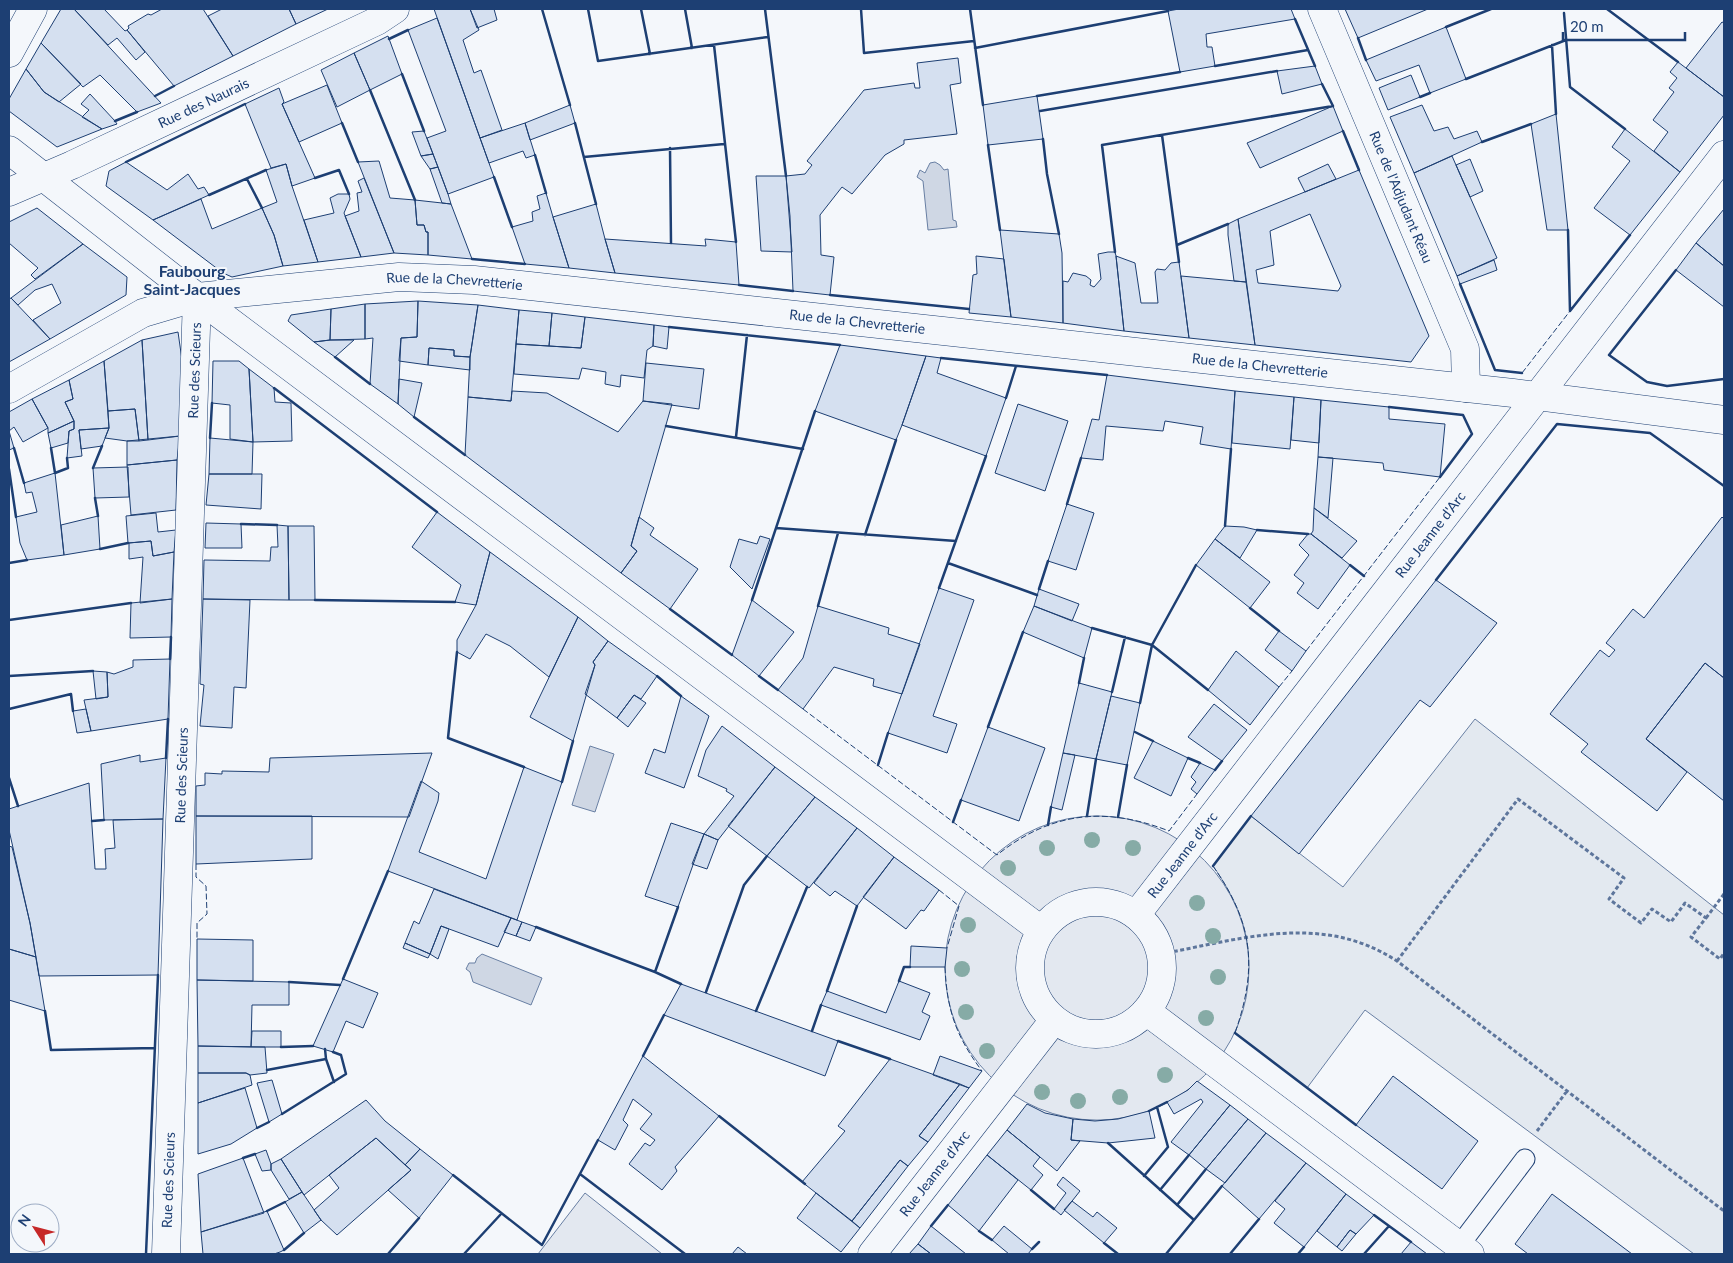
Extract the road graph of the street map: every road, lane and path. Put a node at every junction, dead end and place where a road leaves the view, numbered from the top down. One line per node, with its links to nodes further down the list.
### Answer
1 (34, 9): 4 (street)
2 (396, 9): 7 (street, Rue des Naurais)
3 (1322, 9): 10 (street, Rue de l'Adjudant Réau)
4 (9, 53)
5 (9, 150): 7 (street)
6 (1724, 154): 12 (street, Rue Jeanne d'Arc)
7 (45, 177): 8 (street, Rue des Naurais); 9 (street)
8 (9, 192)
9 (197, 298): 10 (street, Rue de la Chevretterie); 11 (street, Rue de la Chevretterie); 17 (street); 27 (street, Rue des Scieurs)
10 (1466, 388): 12 (street, Rue de la Chevretterie)
11 (9, 389)
12 (1536, 396): 13 (street, Rue de la Chevretterie); 15 (street, Rue Jeanne d'Arc)
13 (1724, 420)
14 (1724, 894): 16 (path)
15 (1136, 914): 17 (street); 19 (street)
16 (1706, 918): 18 (path); 20 (path)
17 (1040, 930): 22 (street)
18 (1724, 953)
19 (1161, 954): 20 (path); 21 (street)
20 (1397, 961): 23 (path)
21 (1146, 1011): 22 (street); 26 (street)
22 (1054, 1020): 28 (street, Rue Jeanne d'Arc)
23 (1566, 1091): 24 (path); 25 (path)
24 (1525, 1159): 26 (lane)
25 (1724, 1211)
26 (1464, 1250)
27 (166, 1254)
28 (872, 1254)

